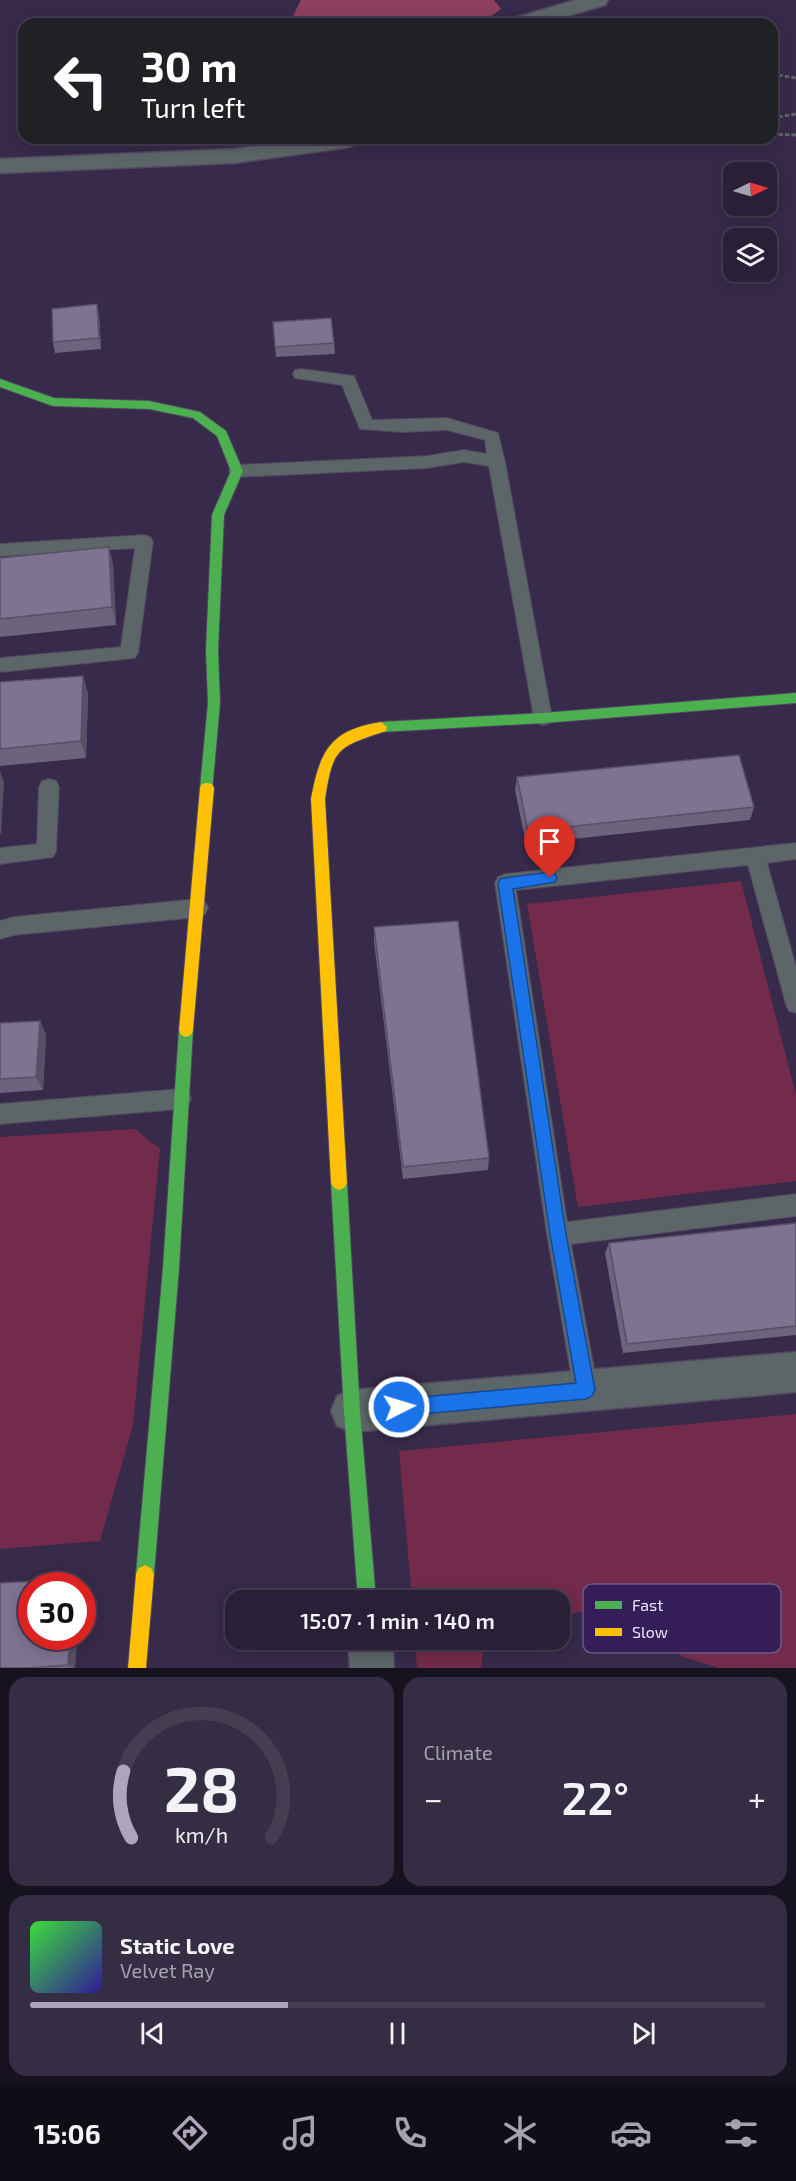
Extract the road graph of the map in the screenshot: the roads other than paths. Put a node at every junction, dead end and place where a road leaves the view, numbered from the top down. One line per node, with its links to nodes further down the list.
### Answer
1 (597, 0): 2 (street)
2 (538, 18)
3 (322, 144): 4 (street)
4 (0, 166)
5 (301, 374): 7 (lane)
6 (0, 383): 8 (street)
7 (497, 462): 8 (lane); 12 (lane)
8 (237, 471): 17 (street)
9 (0, 550): 10 (lane)
10 (0, 665)
11 (796, 698): 12 (street)
12 (543, 718): 26 (street)
13 (49, 787): 16 (lane)
14 (796, 851): 15 (lane)
15 (755, 855): 19 (lane); 23 (lane)
16 (0, 856)
17 (198, 908): 18 (lane); 20 (street)
18 (0, 930)
19 (796, 1004)
20 (180, 1099): 21 (lane); 29 (street)
21 (0, 1114)
22 (796, 1205): 23 (lane)
23 (558, 1234): 25 (lane)
24 (796, 1372): 25 (street)
25 (586, 1390): 26 (street)
26 (352, 1411): 27 (street)
27 (366, 1590)
28 (371, 1650): 30 (street)
29 (137, 1668)
30 (372, 1668)

